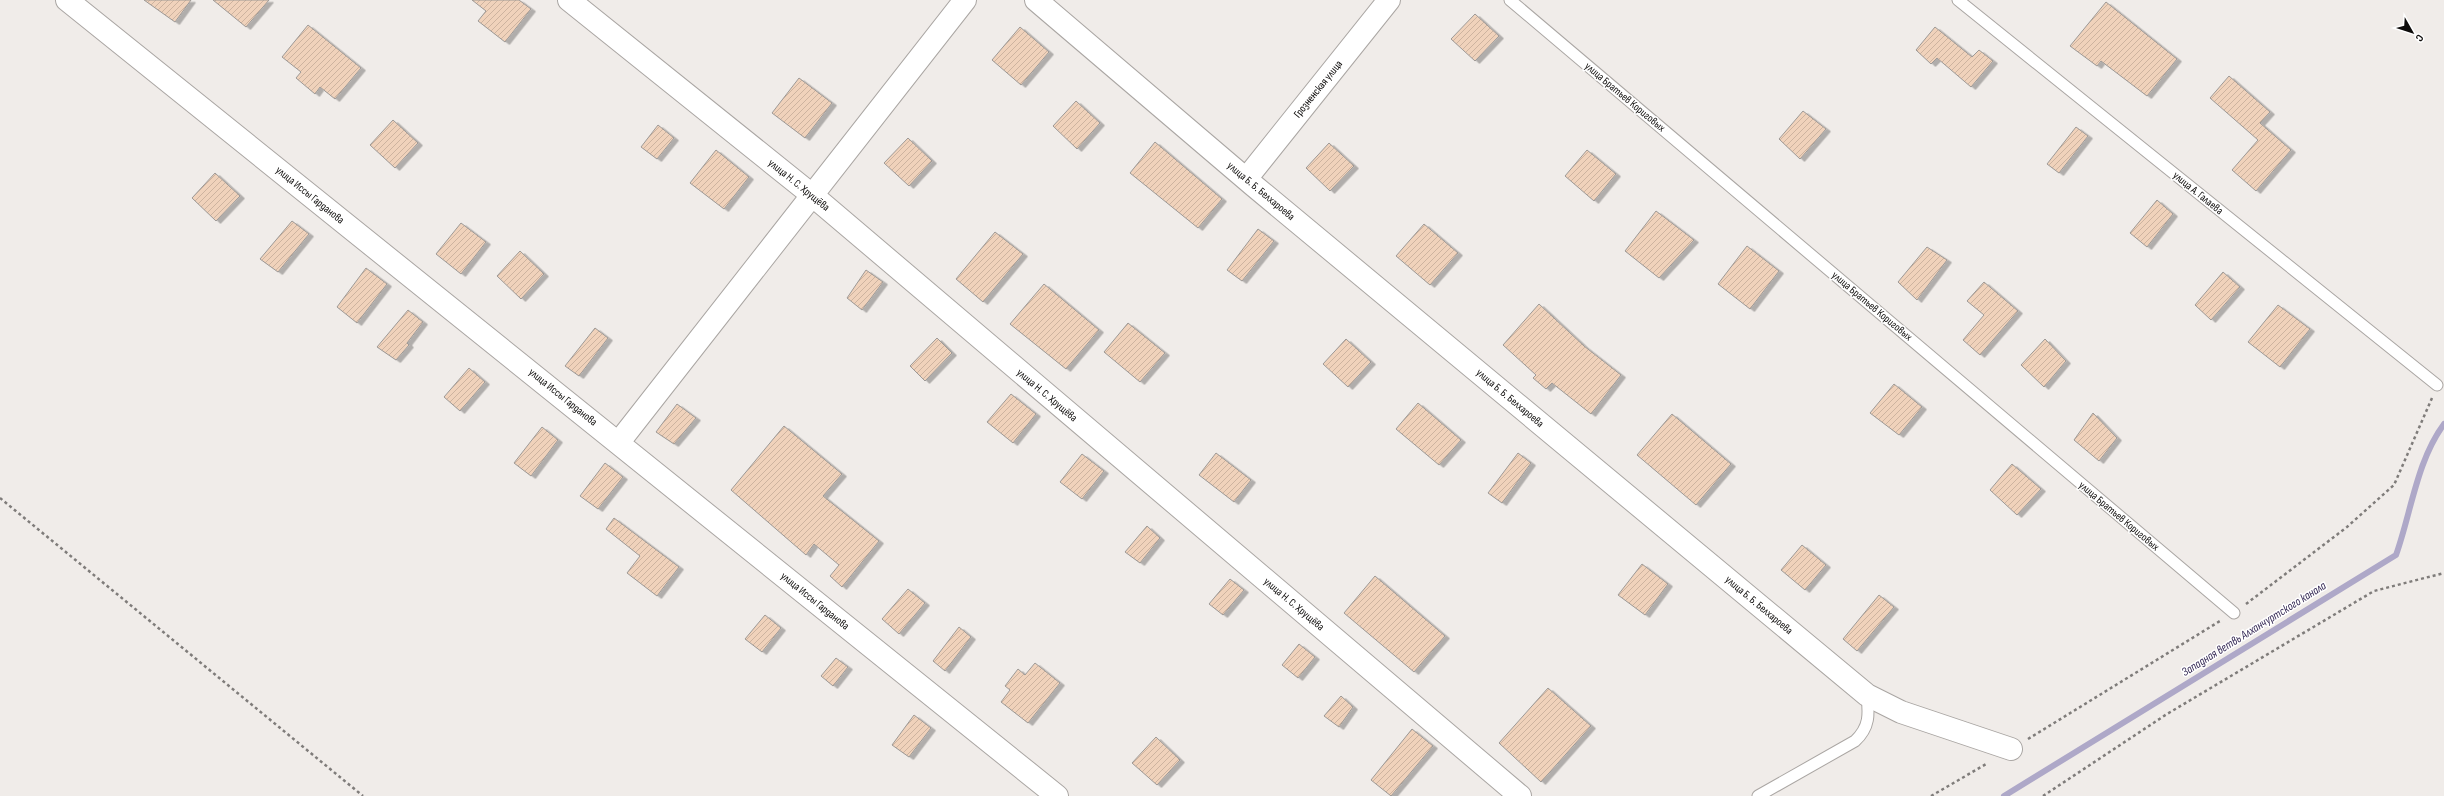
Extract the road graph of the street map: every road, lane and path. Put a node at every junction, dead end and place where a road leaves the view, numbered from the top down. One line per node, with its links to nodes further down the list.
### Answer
1 (67, 0): 11 (street, улица Иссы Гарданова)
2 (569, 0): 9 (street, улица Н. С. Хрущёва)
3 (965, 0): 9 (street)
4 (1036, 0): 8 (street, улица Б. Б. Белхароева)
5 (1389, 0): 8 (street, Грозненская улица)
6 (1510, 0): 14 (lane, улица Братьев Кориговых)
7 (1958, 0): 10 (lane, улица А. Галаева)
8 (1246, 179): 15 (street, улица Б. Б. Белхароева)
9 (812, 195): 11 (street); 19 (street, улица Н. С. Хрущёва)
10 (2437, 385)
11 (619, 442): 18 (street, улица Иссы Гарданова)
12 (0, 498): 17 (path)
13 (2444, 573): 21 (path)
14 (2234, 613)
15 (1867, 695): 16 (street, улица Б. Б. Белхароева); 20 (lane)
16 (2011, 749)
17 (363, 796)
18 (1057, 796)
19 (1520, 796)
20 (1758, 796)
21 (2043, 796)

